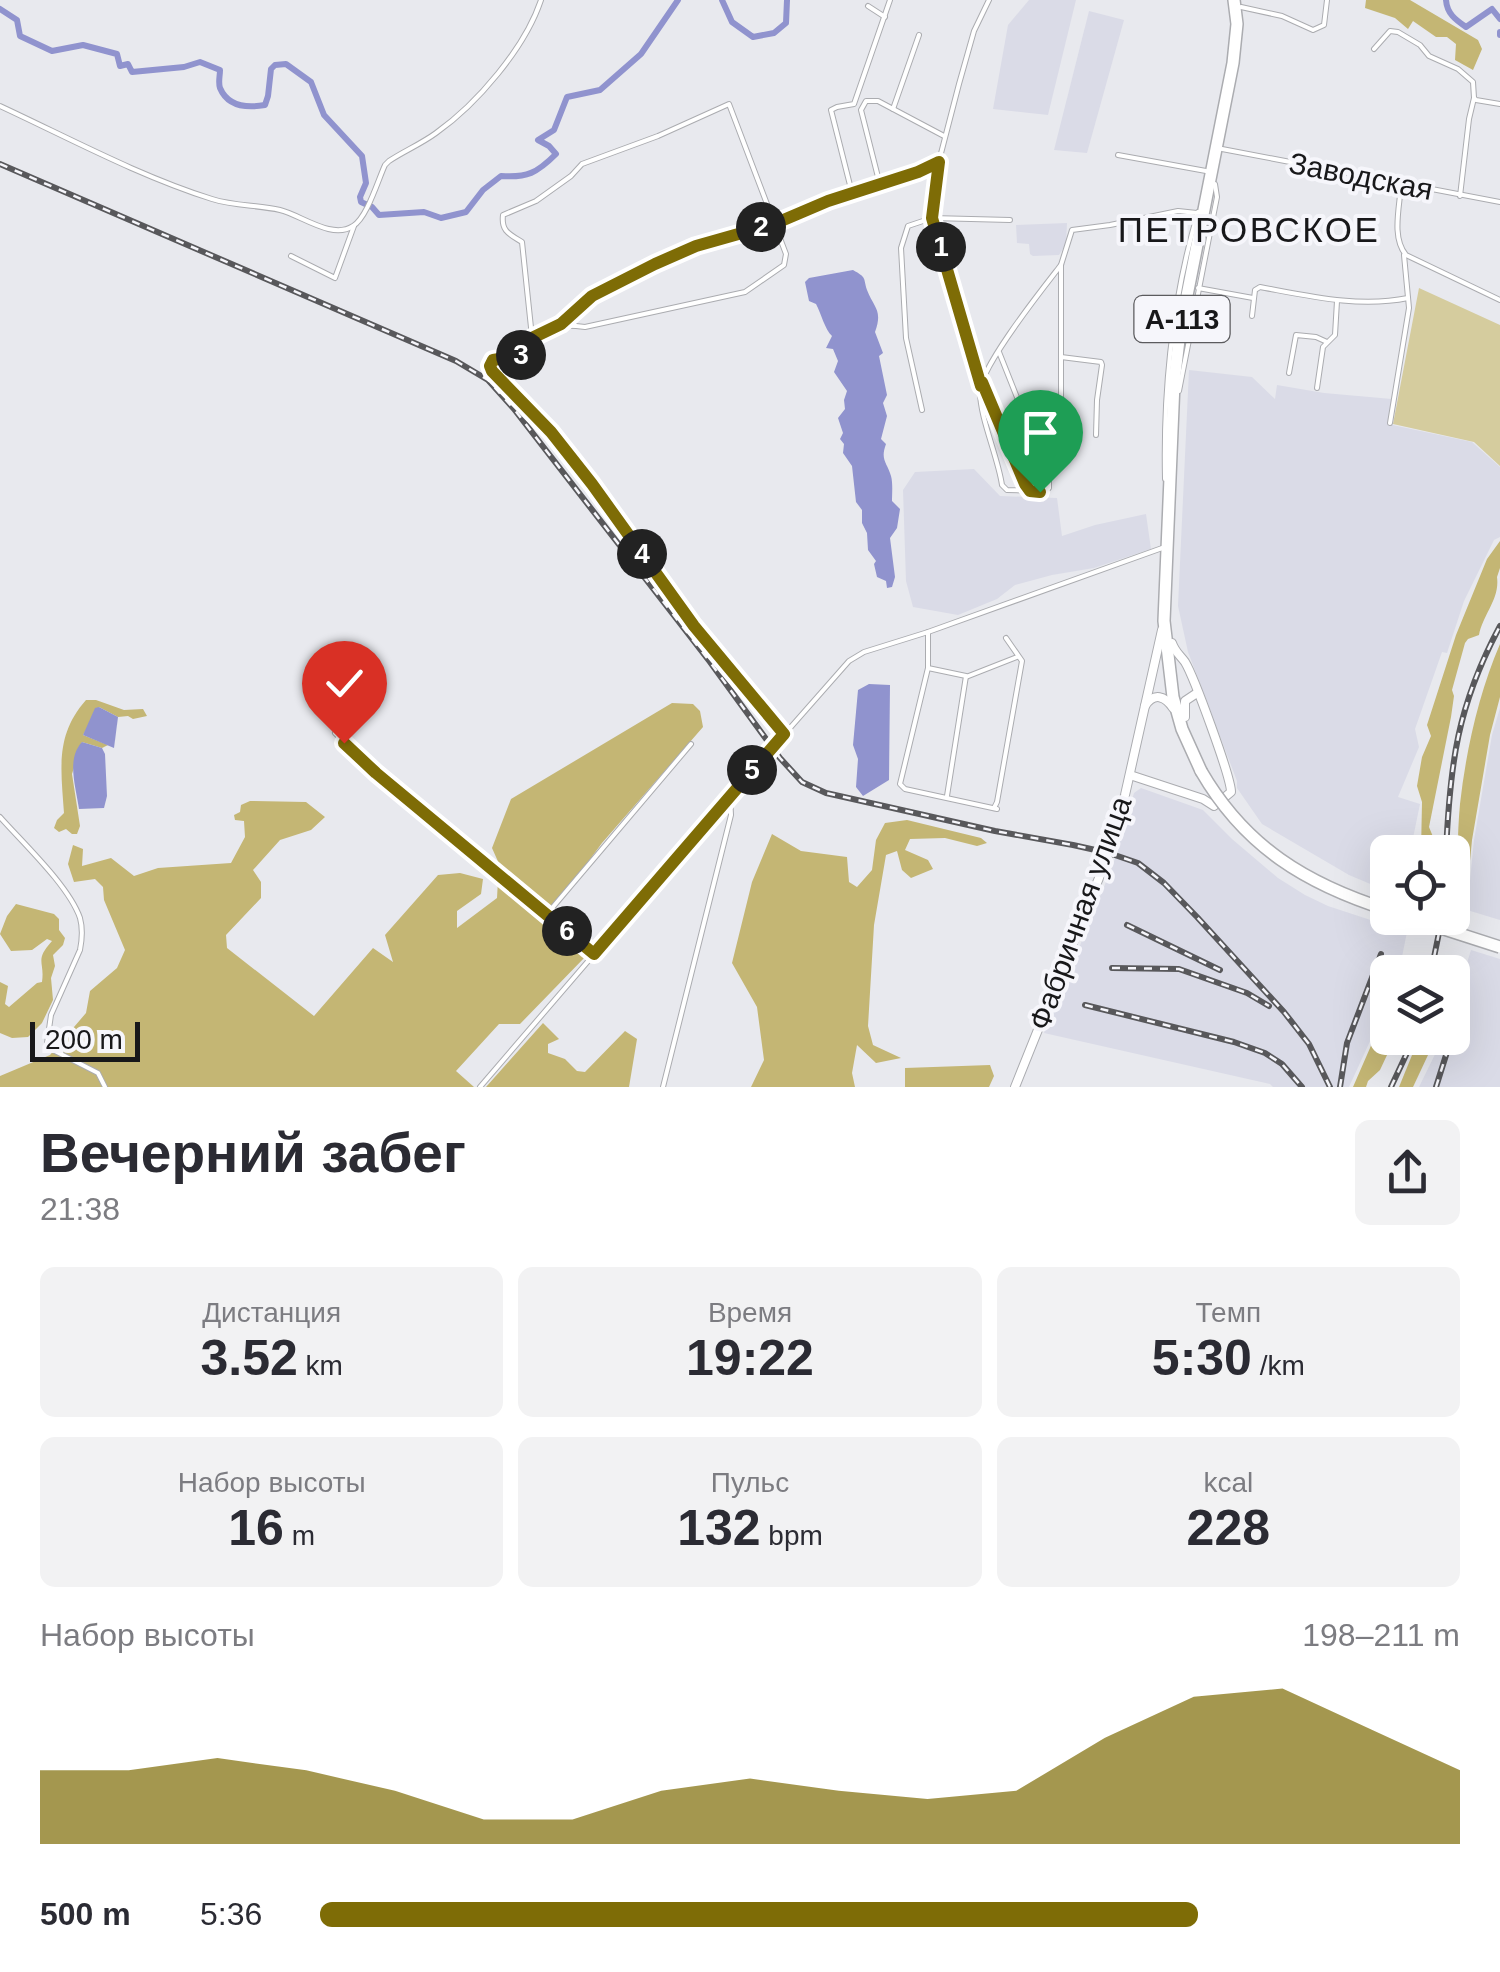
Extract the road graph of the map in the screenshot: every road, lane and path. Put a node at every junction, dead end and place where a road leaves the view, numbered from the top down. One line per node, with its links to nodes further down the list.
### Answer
1 (541, 0): 29 (street)
2 (890, 0): 7 (street)
3 (989, 0): 14 (street)
4 (1327, 0): 5 (street)
5 (1238, 2): 15 (highway, А-113); 18 (highway, А-113)
6 (868, 6): 7 (street)
7 (885, 16): 21 (street)
8 (919, 35): 13 (street)
9 (1374, 49): 10 (street)
10 (1474, 98): 11 (street); 22 (street)
11 (1500, 104)
12 (0, 106): 29 (street)
13 (893, 109): 14 (street); 20 (street)
14 (946, 136): 17 (street)
15 (1222, 149): 18 (highway, А-113); 19 (street, Заводская)
16 (1118, 156): 18 (street)
17 (939, 162): 20 (street); 26 (street)
18 (1213, 178): 23 (highway, А-113); 33 (street); 47 (highway, А-113)
19 (1401, 184): 22 (street, Заводская); 30 (street)
20 (880, 185): 21 (street)
21 (852, 194): 28 (street)
22 (1460, 196): 24 (street, Заводская)
23 (1206, 200): 25 (street); 53 (highway, А-113)
24 (1500, 202)
25 (1197, 213): 32 (street); 53 (street)
26 (932, 218): 27 (street); 45 (street); 48 (street)
27 (1010, 220)
28 (774, 224): 39 (street); 39 (street); 40 (street)
29 (354, 226): 31 (street)
30 (1404, 253): 35 (street); 37 (street)
31 (291, 256)
32 (1061, 265): 42 (street); 43 (street)
33 (1198, 288): 34 (street); 47 (street)
34 (1254, 298): 36 (street); 38 (street)
35 (1408, 298): 36 (street); 50 (street)
36 (1338, 300): 41 (street)
37 (1500, 300)
38 (1252, 316)
39 (561, 324): 40 (street)
40 (532, 338): 66 (street)
41 (1326, 342): 44 (street); 46 (street)
42 (1000, 352): 45 (street); 52 (street)
43 (1061, 357): 49 (street); 51 (street)
44 (1290, 373)
45 (981, 384): 52 (street); 52 (street)
46 (1318, 388)
47 (1179, 391): 58 (highway, А-113)
48 (922, 410)
49 (1058, 420)
50 (1390, 423)
51 (1096, 434)
52 (1030, 491)
53 (1168, 500): 54 (highway, А-113)
54 (1166, 547): 55 (highway, А-113); 56 (street)
55 (1164, 620): 63 (street, Фабричная улица); 64 (highway, А-113)
56 (928, 632): 60 (street); 66 (street)
57 (1006, 638): 59 (street)
58 (1172, 643): 62 (street); 64 (highway, А-113)
59 (1019, 656): 61 (street); 70 (street)
60 (928, 668): 61 (street); 70 (street)
61 (966, 677): 70 (street)
62 (1197, 693): 64 (street); 68 (street)
63 (1143, 710): 64 (street); 68 (street, Фабричная улица)
64 (1181, 716): 72 (highway, А-113, bridge)
65 (335, 733): 73 (street)
66 (784, 734): 69 (street)
67 (692, 744): 73 (street)
68 (1130, 775): 81 (street, Фабричная улица)
69 (730, 796): 77 (street); 80 (street)
70 (947, 798)
71 (0, 817): 78 (street)
72 (1370, 902)
73 (546, 914): 77 (street)
74 (1470, 932): 76 (highway, bridge)
75 (1470, 935): 76 (highway, bridge)
76 (1500, 943)
77 (594, 954): 79 (street)
78 (105, 1087)
79 (480, 1087)
80 (663, 1087)
81 (1015, 1087)

